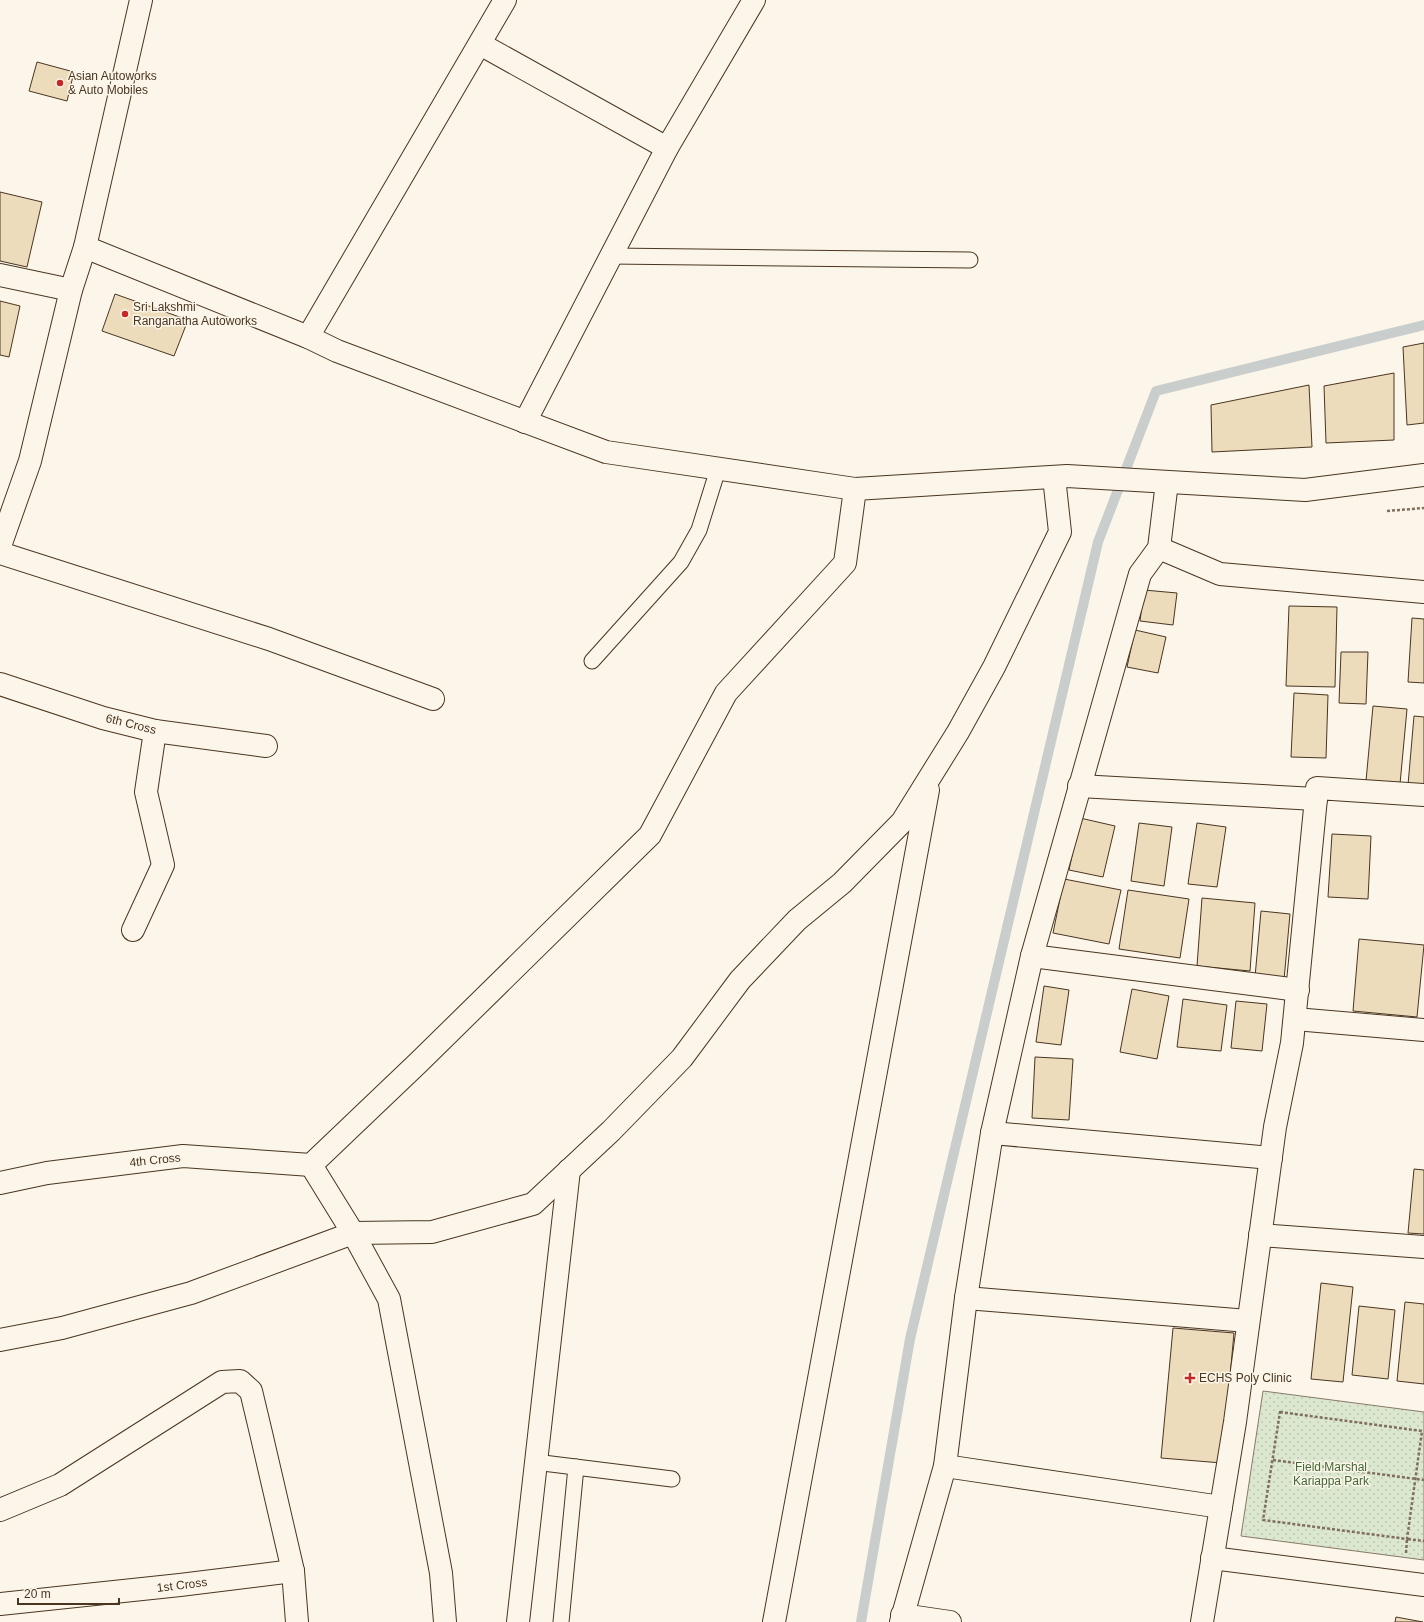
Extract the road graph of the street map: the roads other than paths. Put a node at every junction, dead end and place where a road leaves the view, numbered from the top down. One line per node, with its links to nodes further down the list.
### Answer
1 (141, 0): 6 (street)
2 (505, 0): 4 (street)
3 (754, 0): 5 (street)
4 (480, 44): 5 (street); 11 (street)
5 (667, 148): 7 (street)
6 (84, 247): 10 (street); 11 (street)
7 (610, 256): 8 (lane); 12 (street)
8 (970, 260)
9 (0, 275): 10 (street)
10 (71, 290): 18 (street)
11 (308, 337): 12 (street)
12 (525, 422): 13 (street)
13 (718, 469): 17 (street); 22 (lane)
14 (1424, 475): 16 (street)
15 (1060, 476): 16 (street); 17 (street); 27 (street)
16 (1161, 482): 19 (street)
17 (855, 489): 38 (street)
18 (2, 534)
19 (1159, 548): 21 (street); 28 (street)
20 (0, 553): 24 (street)
21 (1424, 592)
22 (592, 661)
23 (0, 684): 25 (street, 6th Cross)
24 (433, 699)
25 (155, 731): 26 (street, 6th Cross); 31 (street)
26 (266, 746)
27 (930, 777): 39 (street); 62 (street)
28 (1079, 786): 30 (street); 32 (street)
29 (1424, 795): 30 (street)
30 (1316, 799): 33 (street)
31 (133, 930)
32 (1032, 956): 33 (street); 36 (street)
33 (1298, 990): 34 (street)
34 (1295, 1019): 35 (street); 37 (street)
35 (1424, 1030)
36 (992, 1133): 37 (street); 44 (street)
37 (1271, 1158): 42 (street)
38 (311, 1165): 40 (street, 4th Cross); 41 (street)
39 (568, 1170): 41 (street); 47 (street)
40 (0, 1183)
41 (353, 1233): 46 (street); 59 (street)
42 (1260, 1235): 43 (street); 45 (street)
43 (1424, 1247)
44 (966, 1298): 45 (street); 48 (street)
45 (1248, 1321): 51 (street)
46 (0, 1340)
47 (535, 1462): 49 (lane); 60 (street)
48 (945, 1466): 51 (street); 57 (street)
49 (576, 1467): 50 (lane); 61 (lane)
50 (672, 1479)
51 (1220, 1507): 53 (street)
52 (0, 1510): 54 (street)
53 (1212, 1558): 55 (street); 64 (street)
54 (293, 1571): 56 (street, 1st Cross); 58 (street)
55 (1424, 1585)
56 (0, 1604)
57 (901, 1618): 63 (street)
58 (297, 1622)
59 (445, 1622)
60 (518, 1622)
61 (561, 1622)
62 (774, 1622)
63 (950, 1622)
64 (1202, 1622)

